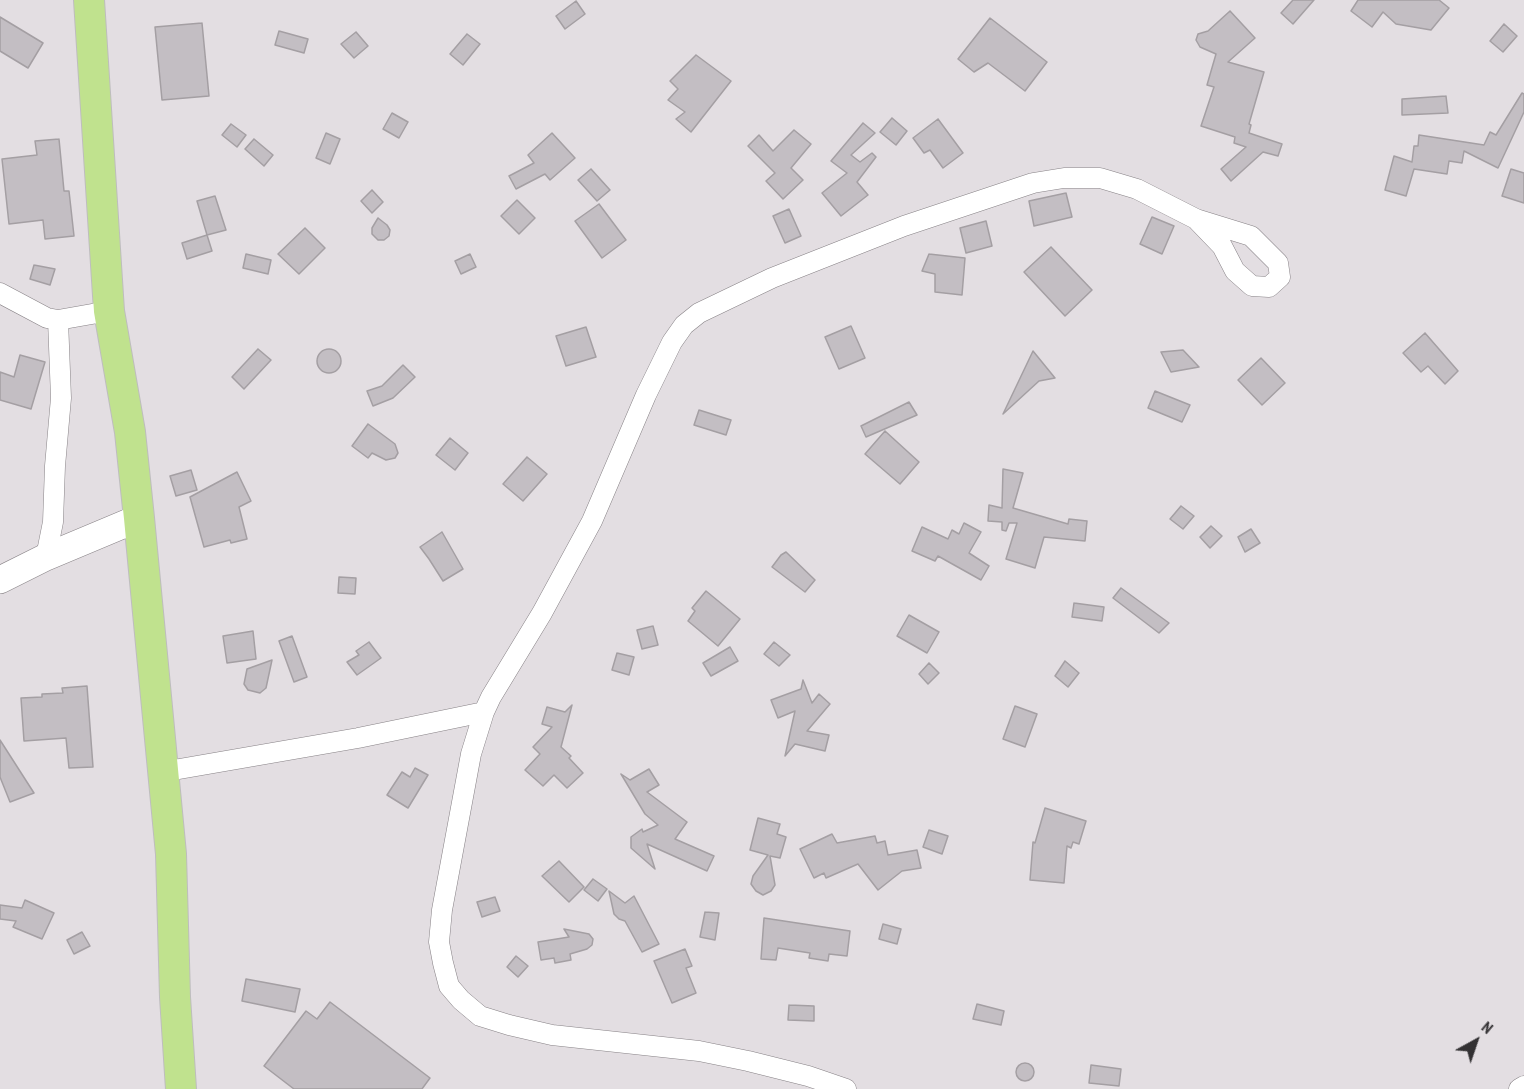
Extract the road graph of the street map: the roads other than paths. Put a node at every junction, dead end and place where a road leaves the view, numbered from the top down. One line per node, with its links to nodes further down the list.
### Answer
1 (89, 0): 4 (main road)
2 (1196, 219): 9 (street)
3 (0, 293): 5 (street)
4 (109, 311): 5 (street); 6 (main road)
5 (58, 320): 7 (street)
6 (139, 518): 7 (street); 10 (main road)
7 (46, 557): 8 (street)
8 (0, 580)
9 (484, 712): 10 (street); 13 (street)
10 (162, 772): 12 (main road)
11 (1524, 1086): 14 (street)
12 (181, 1089)
13 (846, 1089)
14 (1519, 1089)

